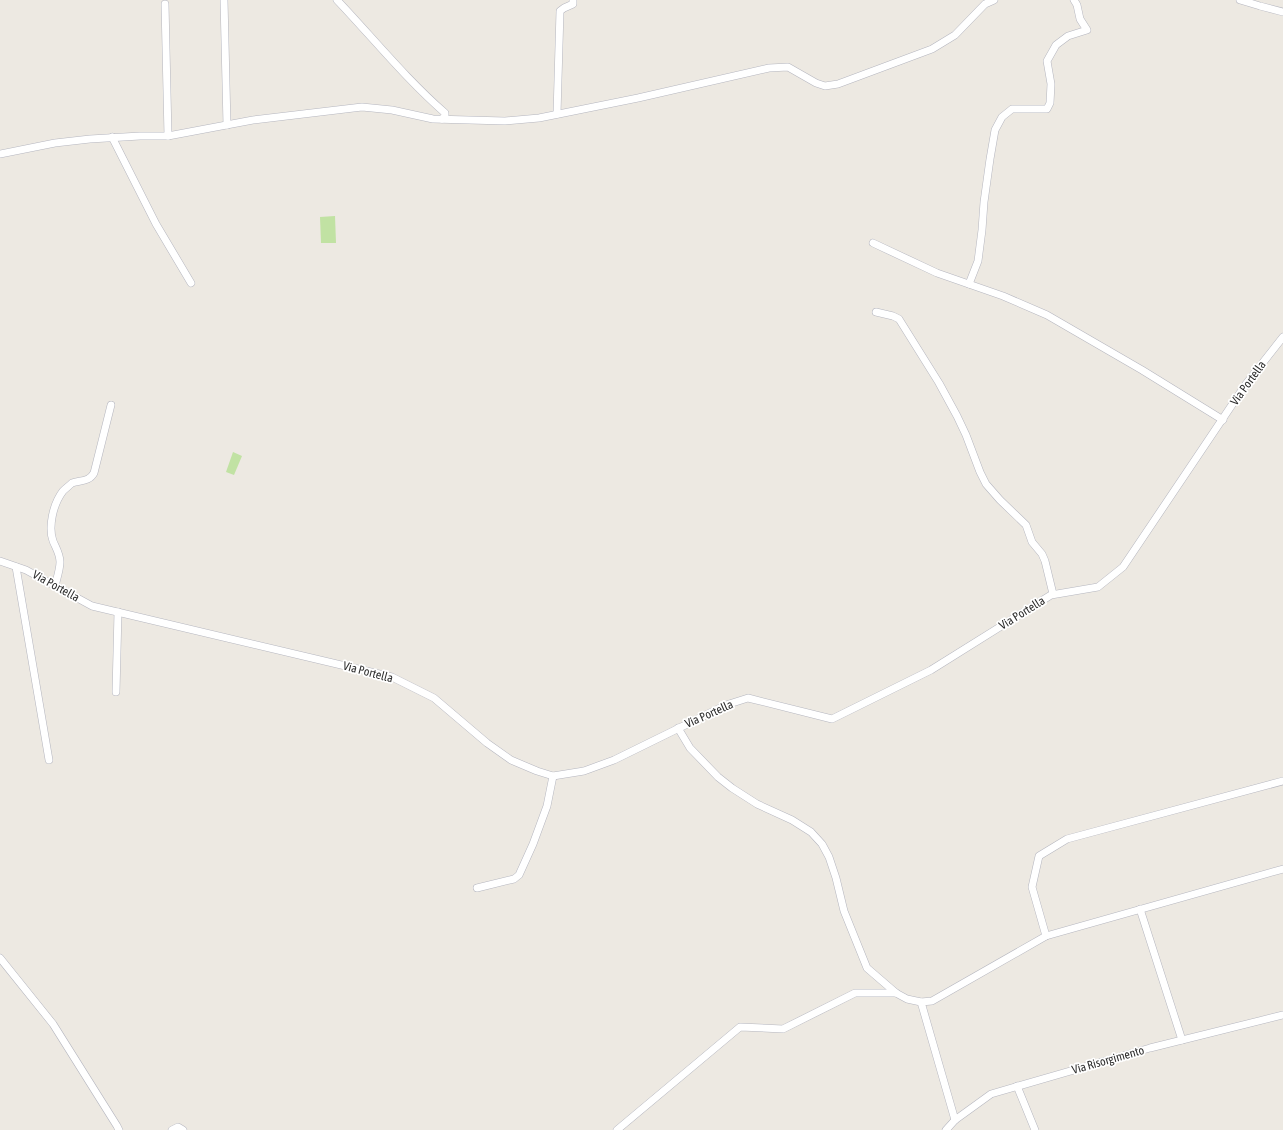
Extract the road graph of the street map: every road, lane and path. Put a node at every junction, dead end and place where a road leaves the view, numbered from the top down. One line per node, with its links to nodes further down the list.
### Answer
1 (224, 0): 11 (street)
2 (337, 0): 10 (street)
3 (573, 0): 9 (street)
4 (994, 0): 9 (street)
5 (1074, 0): 17 (street)
6 (1240, 0): 8 (street)
7 (165, 4): 12 (street)
8 (1283, 12)
9 (557, 114): 10 (street)
10 (442, 119): 11 (street)
11 (227, 125): 12 (street)
12 (168, 136): 13 (street)
13 (112, 137): 14 (street); 16 (street)
14 (0, 154)
15 (873, 243): 17 (street)
16 (191, 284)
17 (970, 284): 21 (street)
18 (876, 312): 25 (street)
19 (1282, 338): 21 (street, Via Portella)
20 (111, 405): 24 (street)
21 (1222, 420): 25 (street, Via Portella)
22 (0, 561): 23 (street, Via Portella)
23 (16, 567): 24 (street, Via Portella); 29 (street)
24 (55, 586): 26 (street, Via Portella)
25 (1054, 594): 28 (street, Via Portella)
26 (118, 612): 27 (street); 30 (street, Via Portella)
27 (116, 692)
28 (678, 728): 30 (street, Via Portella); 37 (street)
29 (49, 760)
30 (553, 776): 33 (street)
31 (1283, 782): 35 (street)
32 (1283, 869): 34 (street)
33 (477, 888)
34 (1140, 909): 35 (street); 40 (street)
35 (1046, 936): 38 (street)
36 (0, 958): 43 (street)
37 (896, 993): 38 (street); 46 (street)
38 (921, 1002): 42 (street)
39 (1283, 1015): 40 (street, Via Risorgimento)
40 (1182, 1040): 41 (street, Via Risorgimento)
41 (1018, 1086): 42 (street, Via Risorgimento); 48 (street)
42 (955, 1120): 47 (street, Via Risorgimento)
43 (119, 1130)
44 (172, 1130): 45 (street)
45 (184, 1130)
46 (617, 1130)
47 (946, 1130)
48 (1035, 1130)

